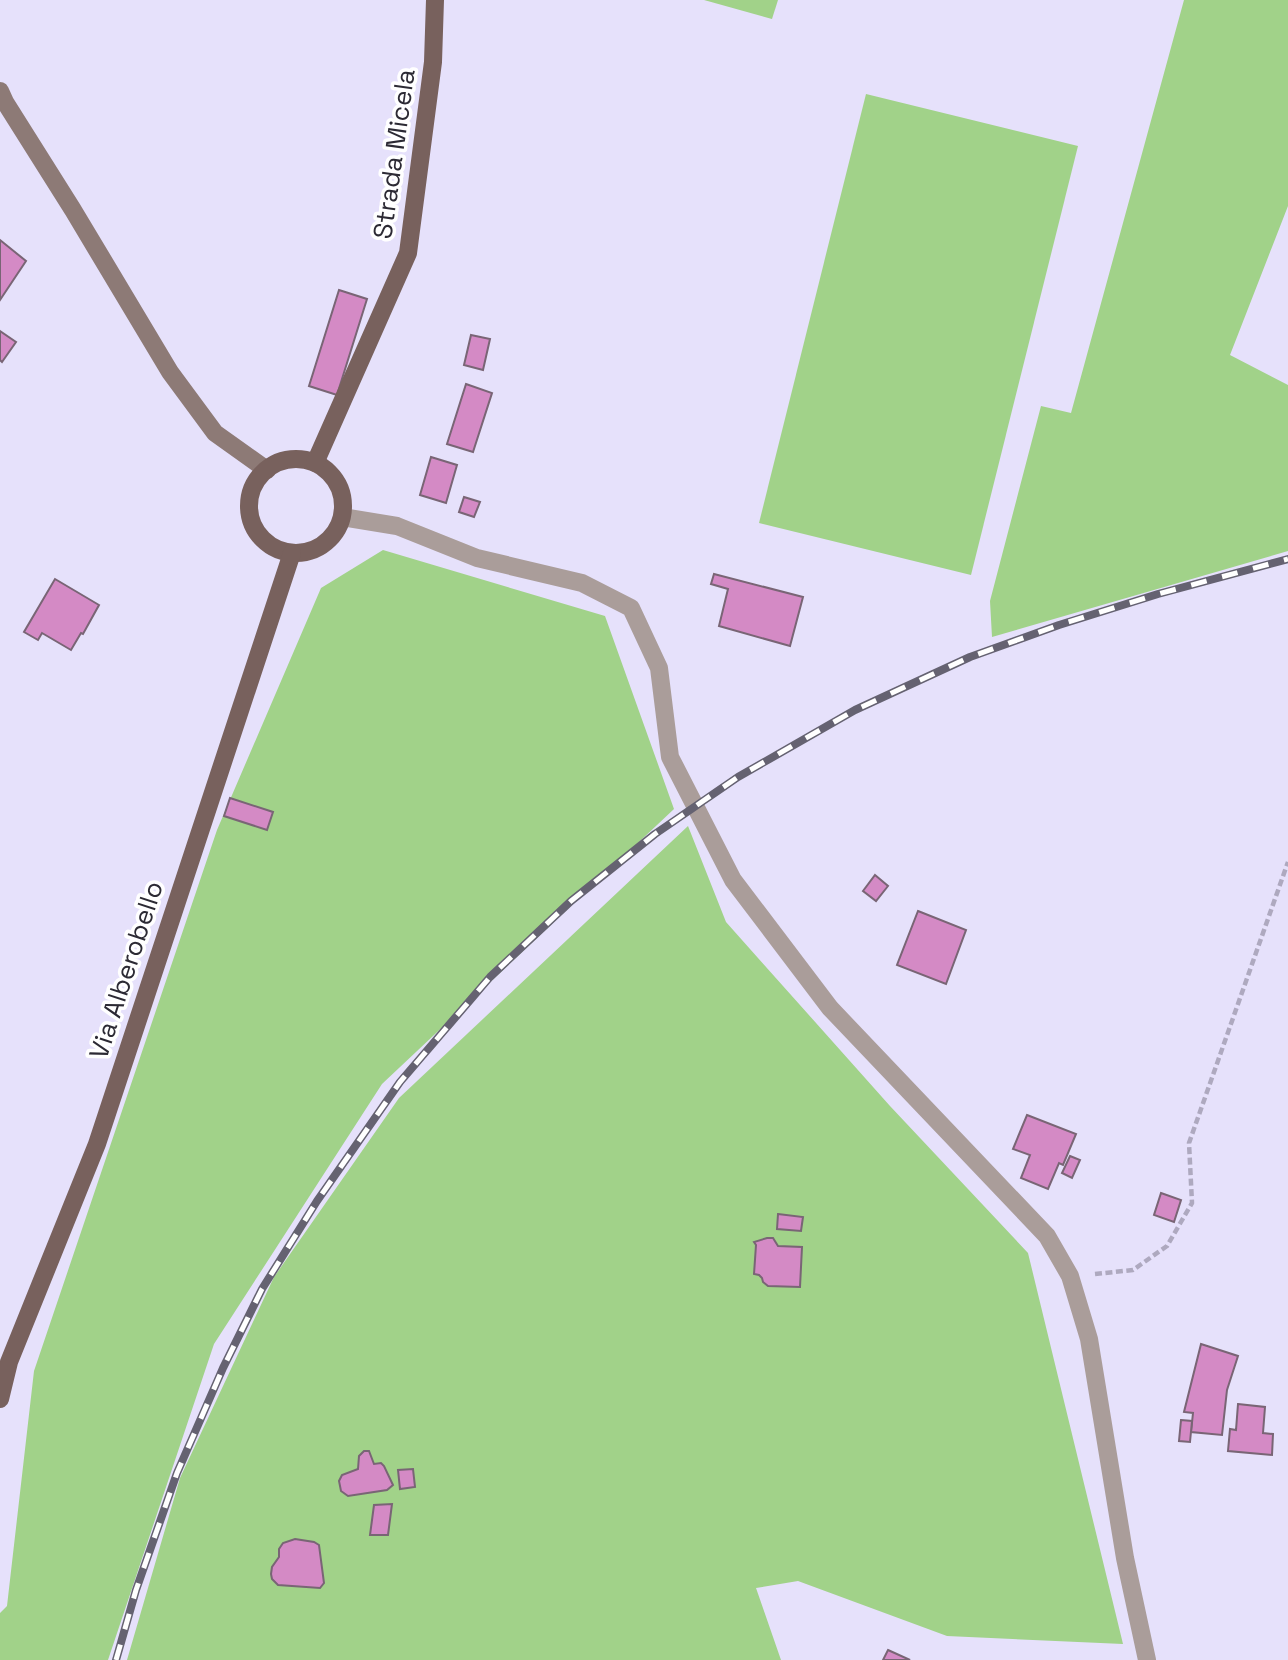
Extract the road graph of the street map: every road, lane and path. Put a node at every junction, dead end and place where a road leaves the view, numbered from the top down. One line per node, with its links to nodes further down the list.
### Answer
1 (435, 0): 3 (main road, Strada Micela)
2 (0, 91): 4 (street)
3 (314, 463): 4 (main road); 5 (main road)
4 (267, 470): 6 (main road)
5 (342, 517): 6 (main road); 8 (street)
6 (292, 553): 9 (main road, Via Alberobello)
7 (1288, 862): 8 (path)
8 (1070, 1276): 10 (street)
9 (0, 1399)
10 (1147, 1660)

